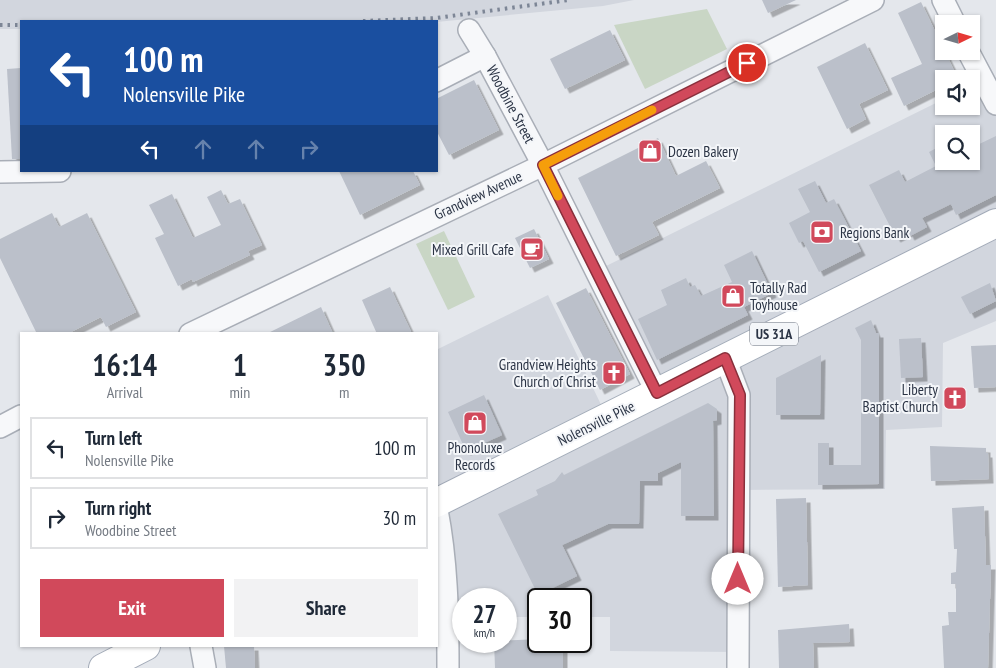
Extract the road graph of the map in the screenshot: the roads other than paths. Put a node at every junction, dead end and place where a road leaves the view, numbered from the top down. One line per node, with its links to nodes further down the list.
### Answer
1 (872, 0): 9 (street, Grandview Avenue)
2 (943, 0): 3 (street)
3 (950, 15)
4 (469, 30): 5 (street, Woodbine Street)
5 (486, 56): 7 (street); 9 (street, Woodbine Street)
6 (973, 60): 8 (street)
7 (438, 79)
8 (996, 104)
9 (543, 165): 13 (street, Grandview Avenue); 15 (street, Woodbine Street)
10 (0, 172): 11 (street)
11 (20, 172)
12 (996, 223): 14 (main road, Nolensville Pike / US 31A)
13 (194, 332)
14 (725, 358): 15 (main road, Nolensville Pike / US 31A); 25 (street)
15 (657, 393): 18 (main road, Nolensville Pike / US 31A)
16 (20, 417): 17 (street)
17 (0, 427)
18 (438, 503)
19 (438, 514): 24 (street)
20 (144, 647): 22 (main road)
21 (200, 647): 23 (street)
22 (103, 668)
23 (206, 668)
24 (448, 668)
25 (738, 668)

